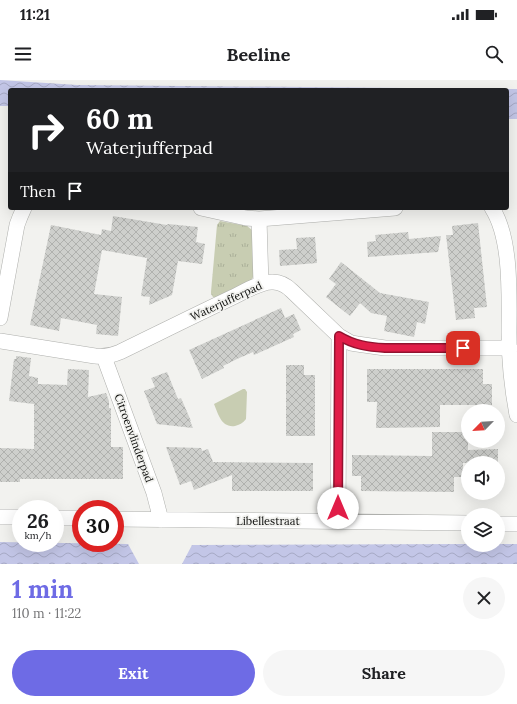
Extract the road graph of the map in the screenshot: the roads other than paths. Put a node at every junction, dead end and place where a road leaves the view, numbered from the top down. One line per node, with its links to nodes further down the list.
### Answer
1 (23, 210): 7 (street)
2 (210, 210): 5 (street)
3 (370, 210): 5 (street)
4 (493, 210): 10 (street)
5 (259, 219): 6 (street)
6 (261, 284): 8 (street, Waterjufferpad); 11 (street, Waterjufferpad)
7 (0, 318)
8 (339, 336): 10 (street, Waterjufferpad); 17 (street)
9 (0, 341): 11 (street, Waterjufferpad)
10 (510, 348): 12 (street)
11 (104, 357): 16 (street, Citroenvlinderpad)
12 (517, 415)
13 (0, 517): 14 (street)
14 (12, 517)
15 (124, 519): 16 (street, Libellestraat)
16 (161, 520): 17 (street, Libellestraat)
17 (338, 521): 18 (street, Libellestraat)
18 (461, 523)
19 (505, 524): 20 (street)
20 (517, 524)

